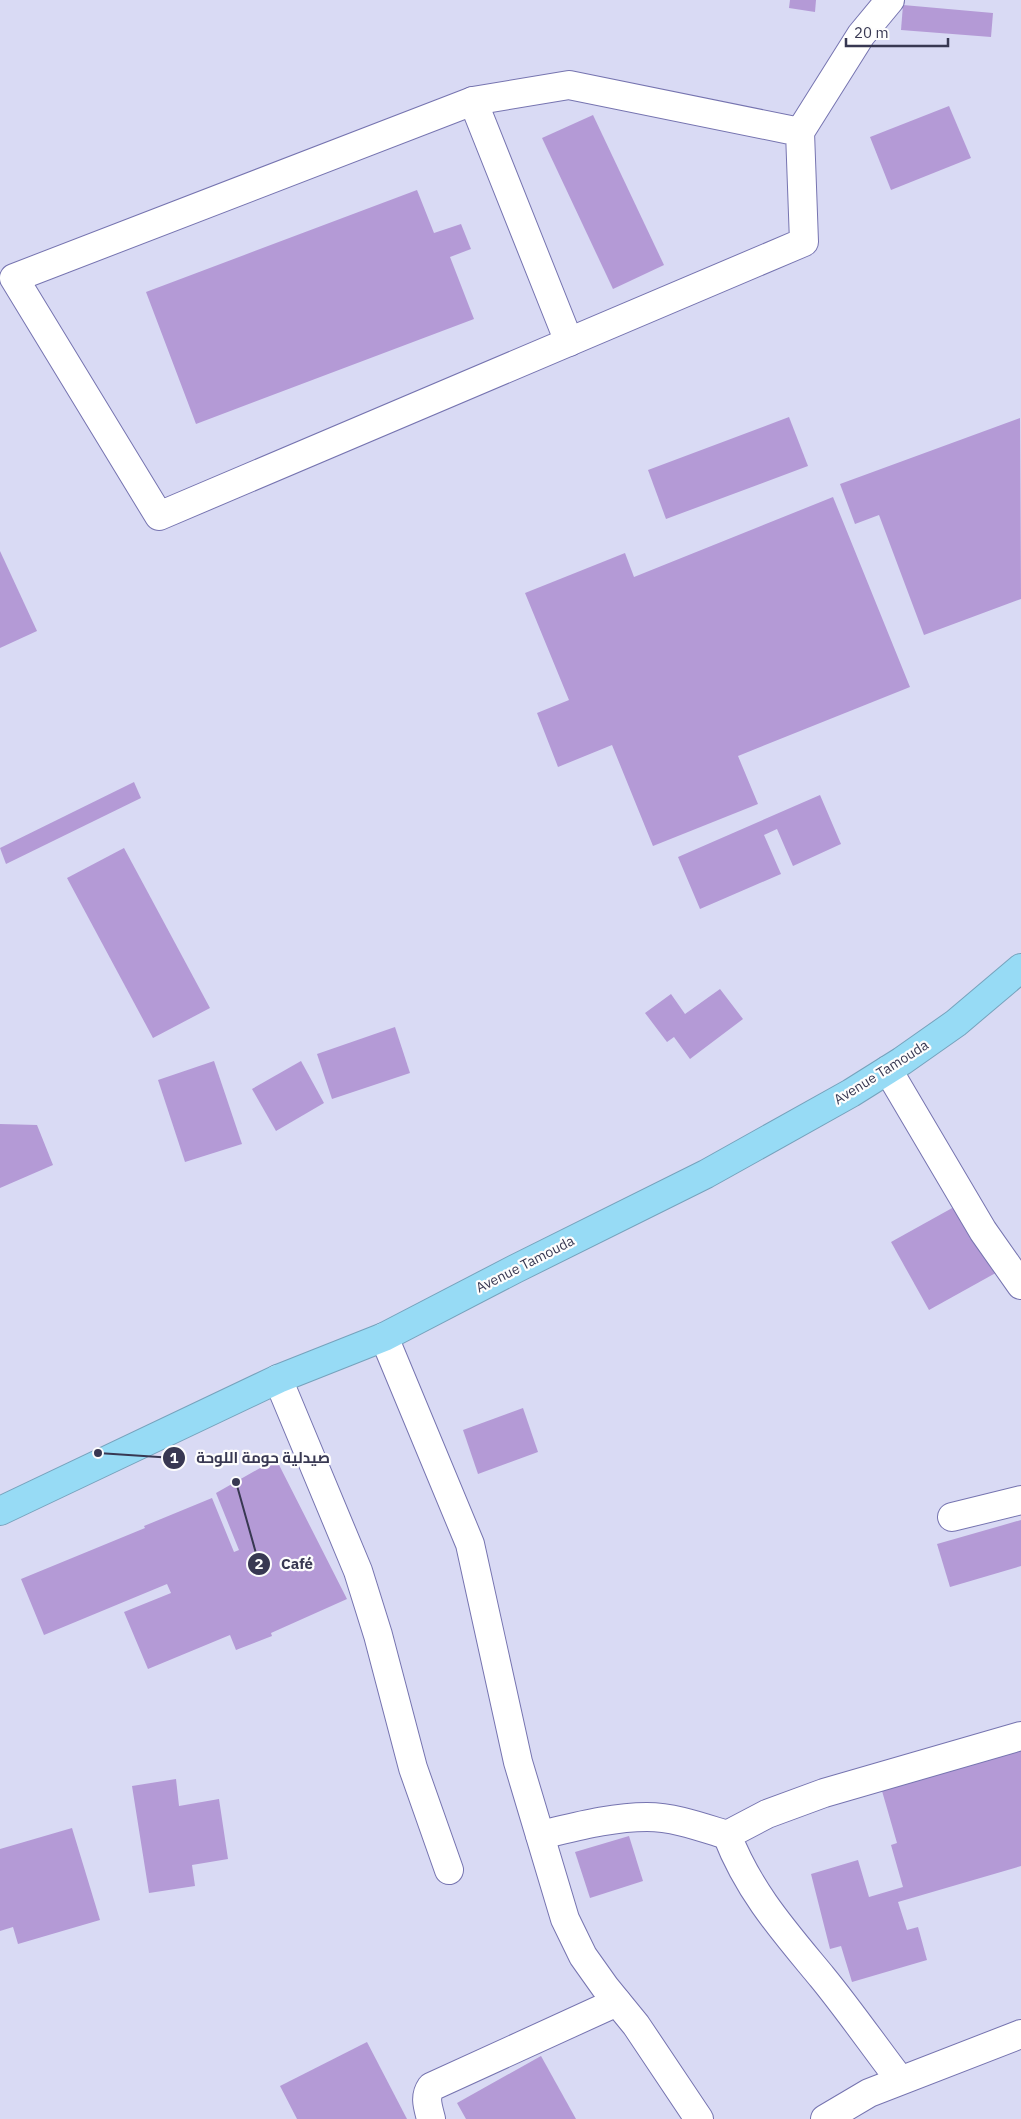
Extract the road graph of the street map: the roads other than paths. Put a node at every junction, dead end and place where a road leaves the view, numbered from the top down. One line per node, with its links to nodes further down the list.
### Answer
1 (890, 0): 3 (street)
2 (473, 101): 3 (street); 4 (street); 4 (street)
3 (800, 132): 4 (street)
4 (569, 342)
5 (1021, 968): 6 (highway, Avenue Tamouda)
6 (888, 1070): 7 (street); 8 (highway, Avenue Tamouda)
7 (1021, 1285)
8 (384, 1337): 9 (highway, Avenue Tamouda); 14 (street)
9 (278, 1379): 11 (highway, Avenue Tamouda); 16 (street)
10 (1021, 1500): 12 (street)
11 (0, 1511)
12 (952, 1516)
13 (1021, 1736): 15 (street)
14 (540, 1835): 15 (street); 17 (street)
15 (727, 1835): 19 (street)
16 (449, 1870)
17 (617, 2002): 20 (street); 21 (street)
18 (1021, 2034): 19 (street)
19 (900, 2080): 22 (street)
20 (431, 2119)
21 (699, 2119)
22 (825, 2119)

